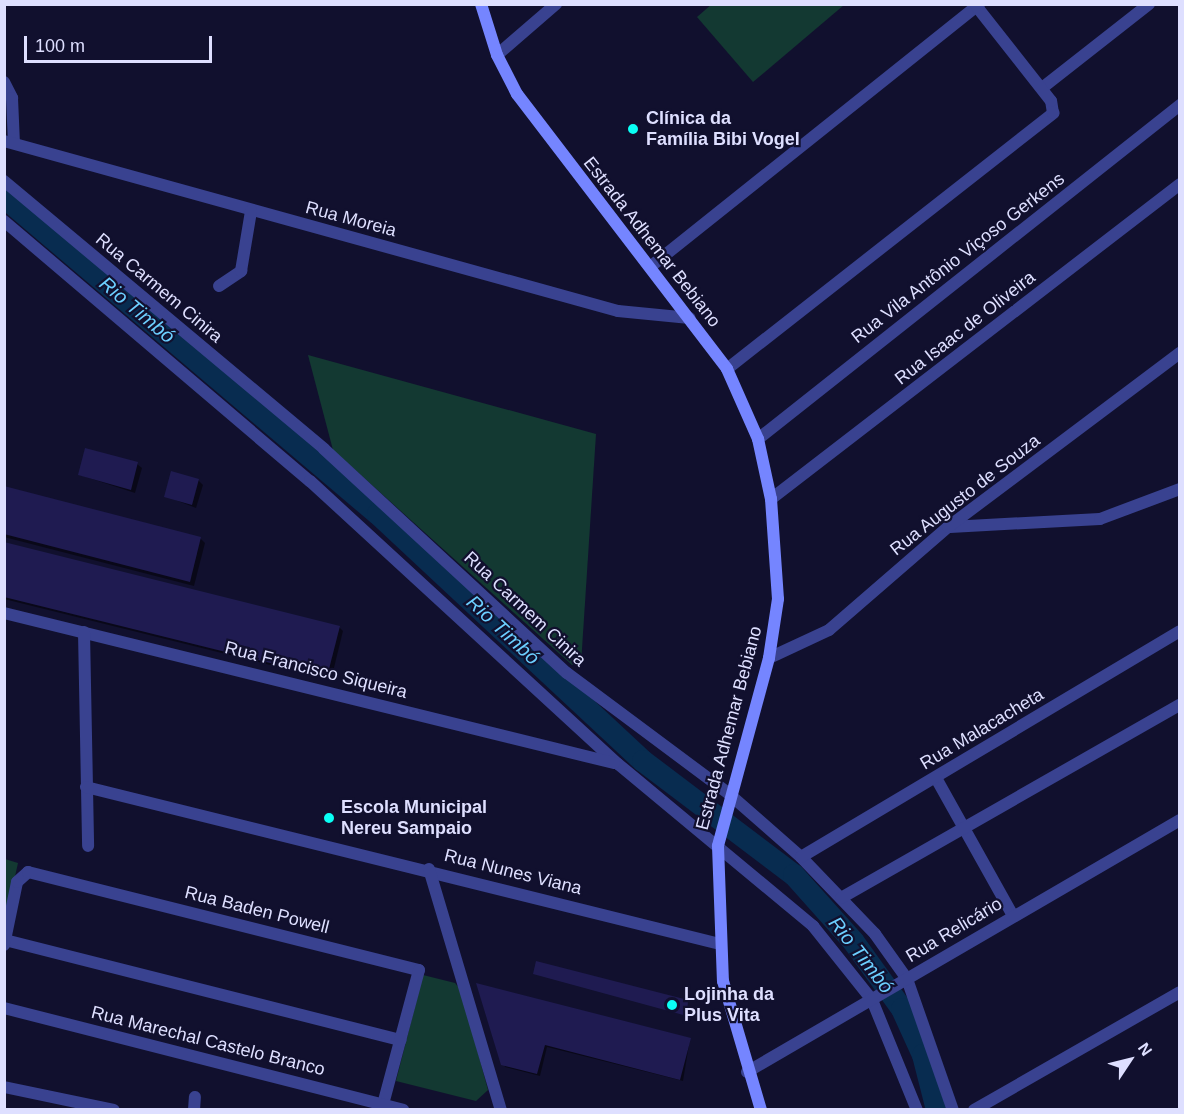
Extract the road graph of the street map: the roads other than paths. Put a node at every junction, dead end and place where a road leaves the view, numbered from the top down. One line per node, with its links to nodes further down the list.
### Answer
1 (481, 4): 5 (main road, Estrada Adhemar Bebiano)
2 (556, 4): 5 (street)
3 (1149, 4): 7 (street)
4 (978, 6): 7 (street); 14 (street)
5 (497, 55): 14 (main road, Estrada Adhemar Bebiano)
6 (4, 82): 9 (street)
7 (1042, 88): 18 (street)
8 (1179, 105): 19 (street, Rua Vila Antônio Viçoso Gerkens)
9 (9, 142): 12 (street, Rua Moreia)
10 (4, 181): 31 (street, Rua Carmem Cinira)
11 (1179, 184): 21 (street, Rua Isaac de Oliveira)
12 (252, 211): 15 (street); 16 (street, Rua Moreia)
13 (4, 221): 28 (street)
14 (650, 267): 16 (main road, Estrada Adhemar Bebiano)
15 (219, 285)
16 (690, 318): 18 (main road, Estrada Adhemar Bebiano)
17 (1179, 353): 22 (street, Rua Augusto de Souza)
18 (727, 369): 19 (main road, Estrada Adhemar Bebiano)
19 (758, 439): 21 (main road, Estrada Adhemar Bebiano)
20 (1179, 489): 22 (street)
21 (771, 499): 26 (main road, Estrada Adhemar Bebiano)
22 (948, 527): 26 (street, Rua Augusto de Souza)
23 (4, 613): 25 (street, Rua Francisco Siqueira)
24 (1179, 631): 29 (street, Rua Malacacheta)
25 (84, 632): 28 (street, Rua Francisco Siqueira); 30 (street)
26 (769, 658): 31 (main road, Estrada Adhemar Bebiano)
27 (1179, 705): 33 (street)
28 (618, 764): 34 (street)
29 (936, 778): 33 (street); 36 (street, Rua Malacacheta)
30 (86, 787): 35 (street); 37 (street, Rua Nunes Viana)
31 (727, 799): 34 (main road, Estrada Adhemar Bebiano); 36 (street, Rua Carmem Cinira)
32 (1179, 820): 39 (street, Rua Relicário)
33 (965, 829): 38 (street); 39 (street)
34 (718, 840): 41 (main road, Estrada Adhemar Bebiano); 44 (street)
35 (88, 846)
36 (801, 857): 38 (street, Rua Carmem Cinira)
37 (429, 869): 41 (street, Rua Nunes Viana); 52 (street)
38 (842, 898): 42 (street, Rua Carmem Cinira)
39 (1013, 916): 42 (street, Rua Relicário)
40 (5, 942): 46 (street); 46 (street, Rua Baden Powell)
41 (720, 944): 47 (main road, Estrada Adhemar Bebiano)
42 (904, 981): 44 (street, Rua Relicário); 55 (street, Rua Carmem Cinira)
43 (1179, 992): 56 (street)
44 (875, 998): 47 (street, Rua Relicário); 54 (street)
45 (4, 1008): 49 (street, Rua Marechal Castelo Branco)
46 (401, 1040): 49 (street, Rua Baden Powell)
47 (747, 1071): 53 (main road, Estrada Adhemar Bebiano)
48 (4, 1087): 50 (street)
49 (383, 1104): 51 (street, Rua Marechal Castelo Branco)
50 (114, 1110)
51 (403, 1110)
52 (501, 1110)
53 (761, 1110)
54 (917, 1110)
55 (953, 1110)
56 (974, 1110)

